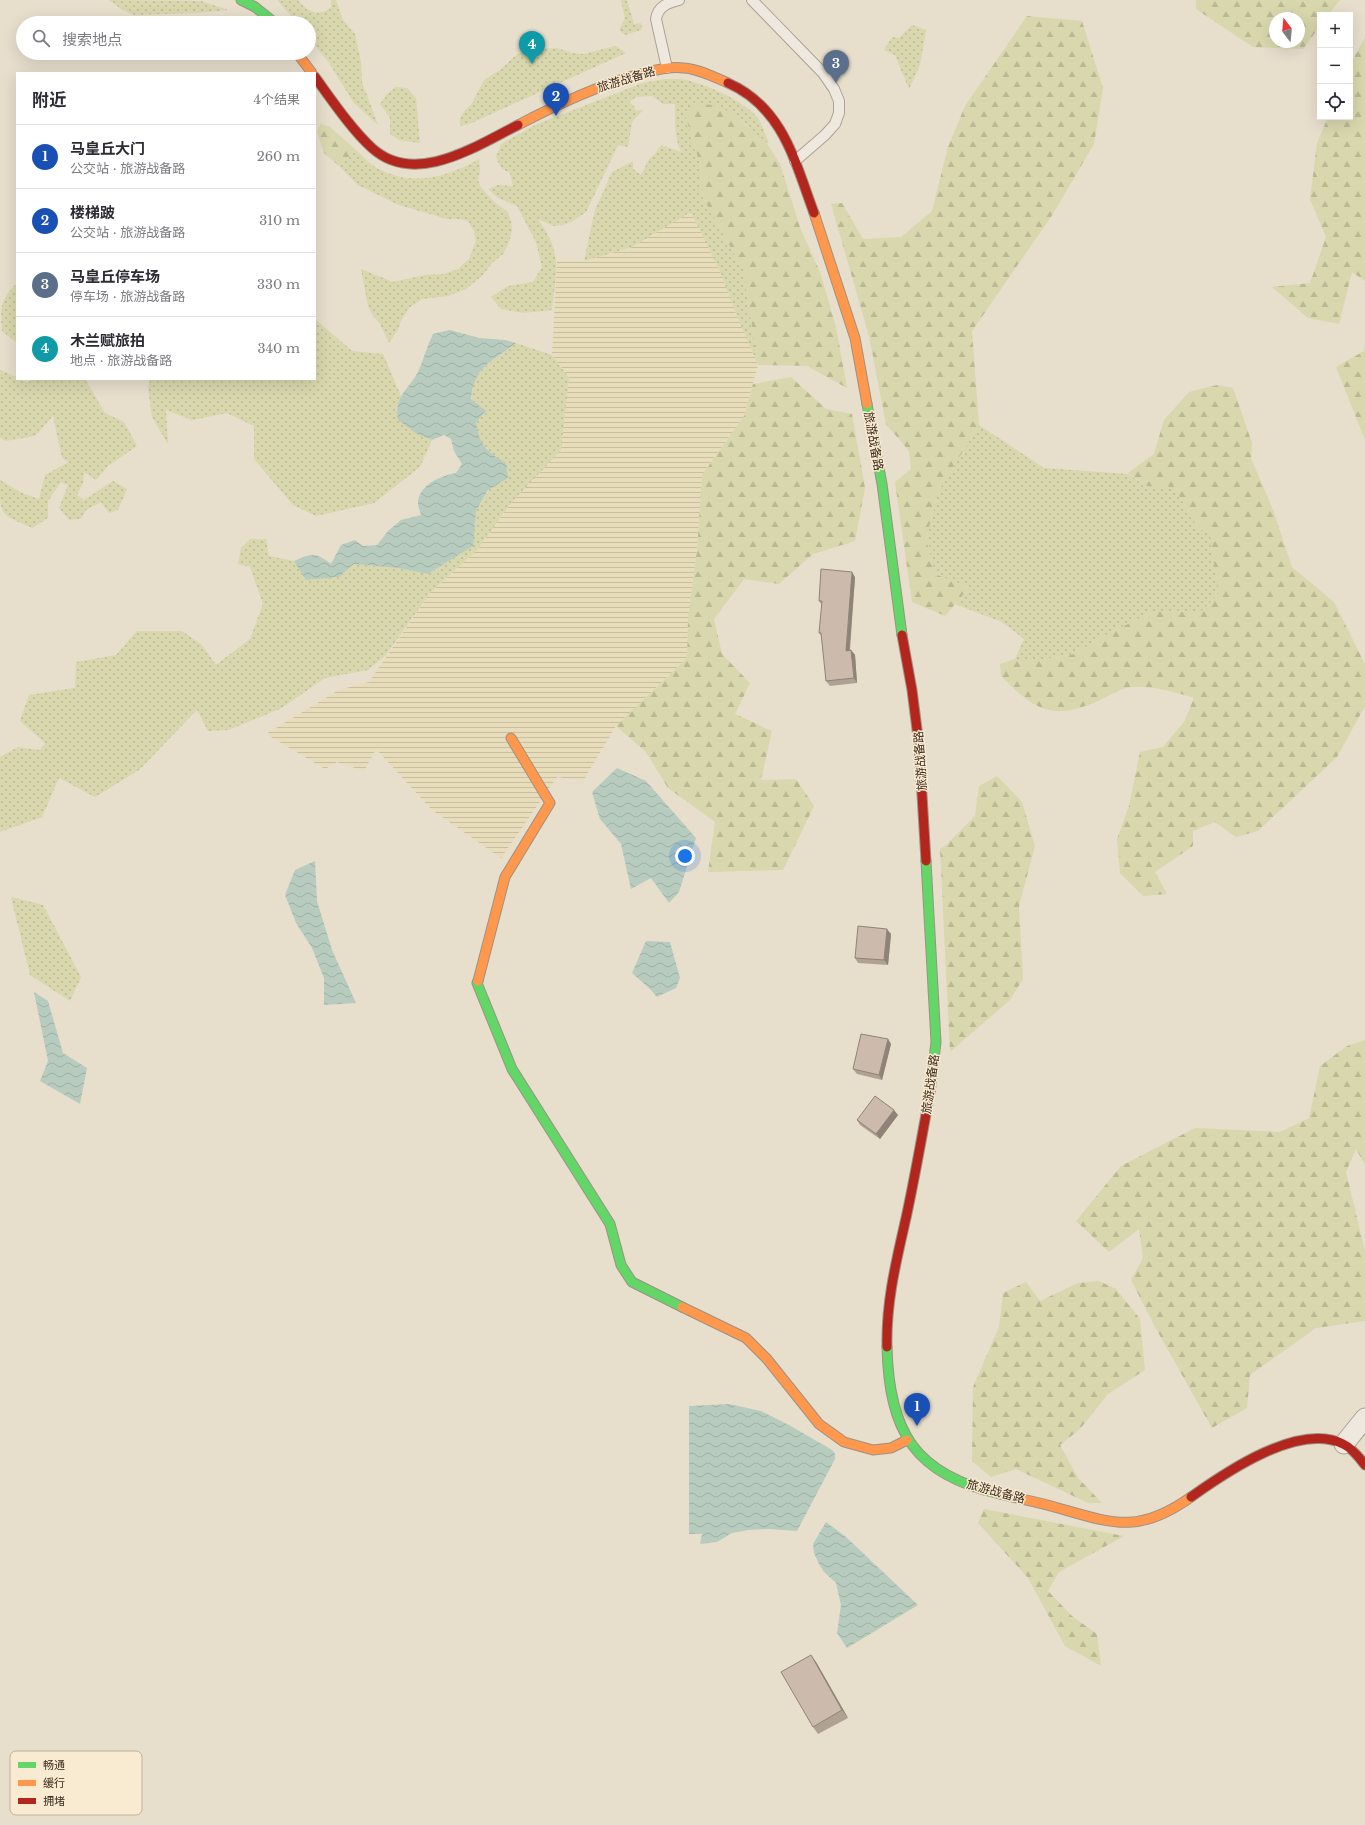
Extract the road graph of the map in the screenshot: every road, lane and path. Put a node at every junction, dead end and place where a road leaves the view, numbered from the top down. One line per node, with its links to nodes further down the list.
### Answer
1 (241, 0): 4 (street)
2 (679, 0): 6 (lane)
3 (752, 0): 9 (lane)
4 (266, 16)
5 (302, 60): 7 (street)
6 (668, 68): 8 (street, 旅游战备路); 9 (street, 旅游战备路)
7 (311, 72)
8 (316, 78)
9 (795, 161): 12 (street, 旅游战备路)
10 (511, 738): 12 (street)
11 (1365, 1418): 13 (street)
12 (907, 1440): 13 (street, 旅游战备路)
13 (1344, 1444): 14 (street, 旅游战备路)
14 (1365, 1465)

